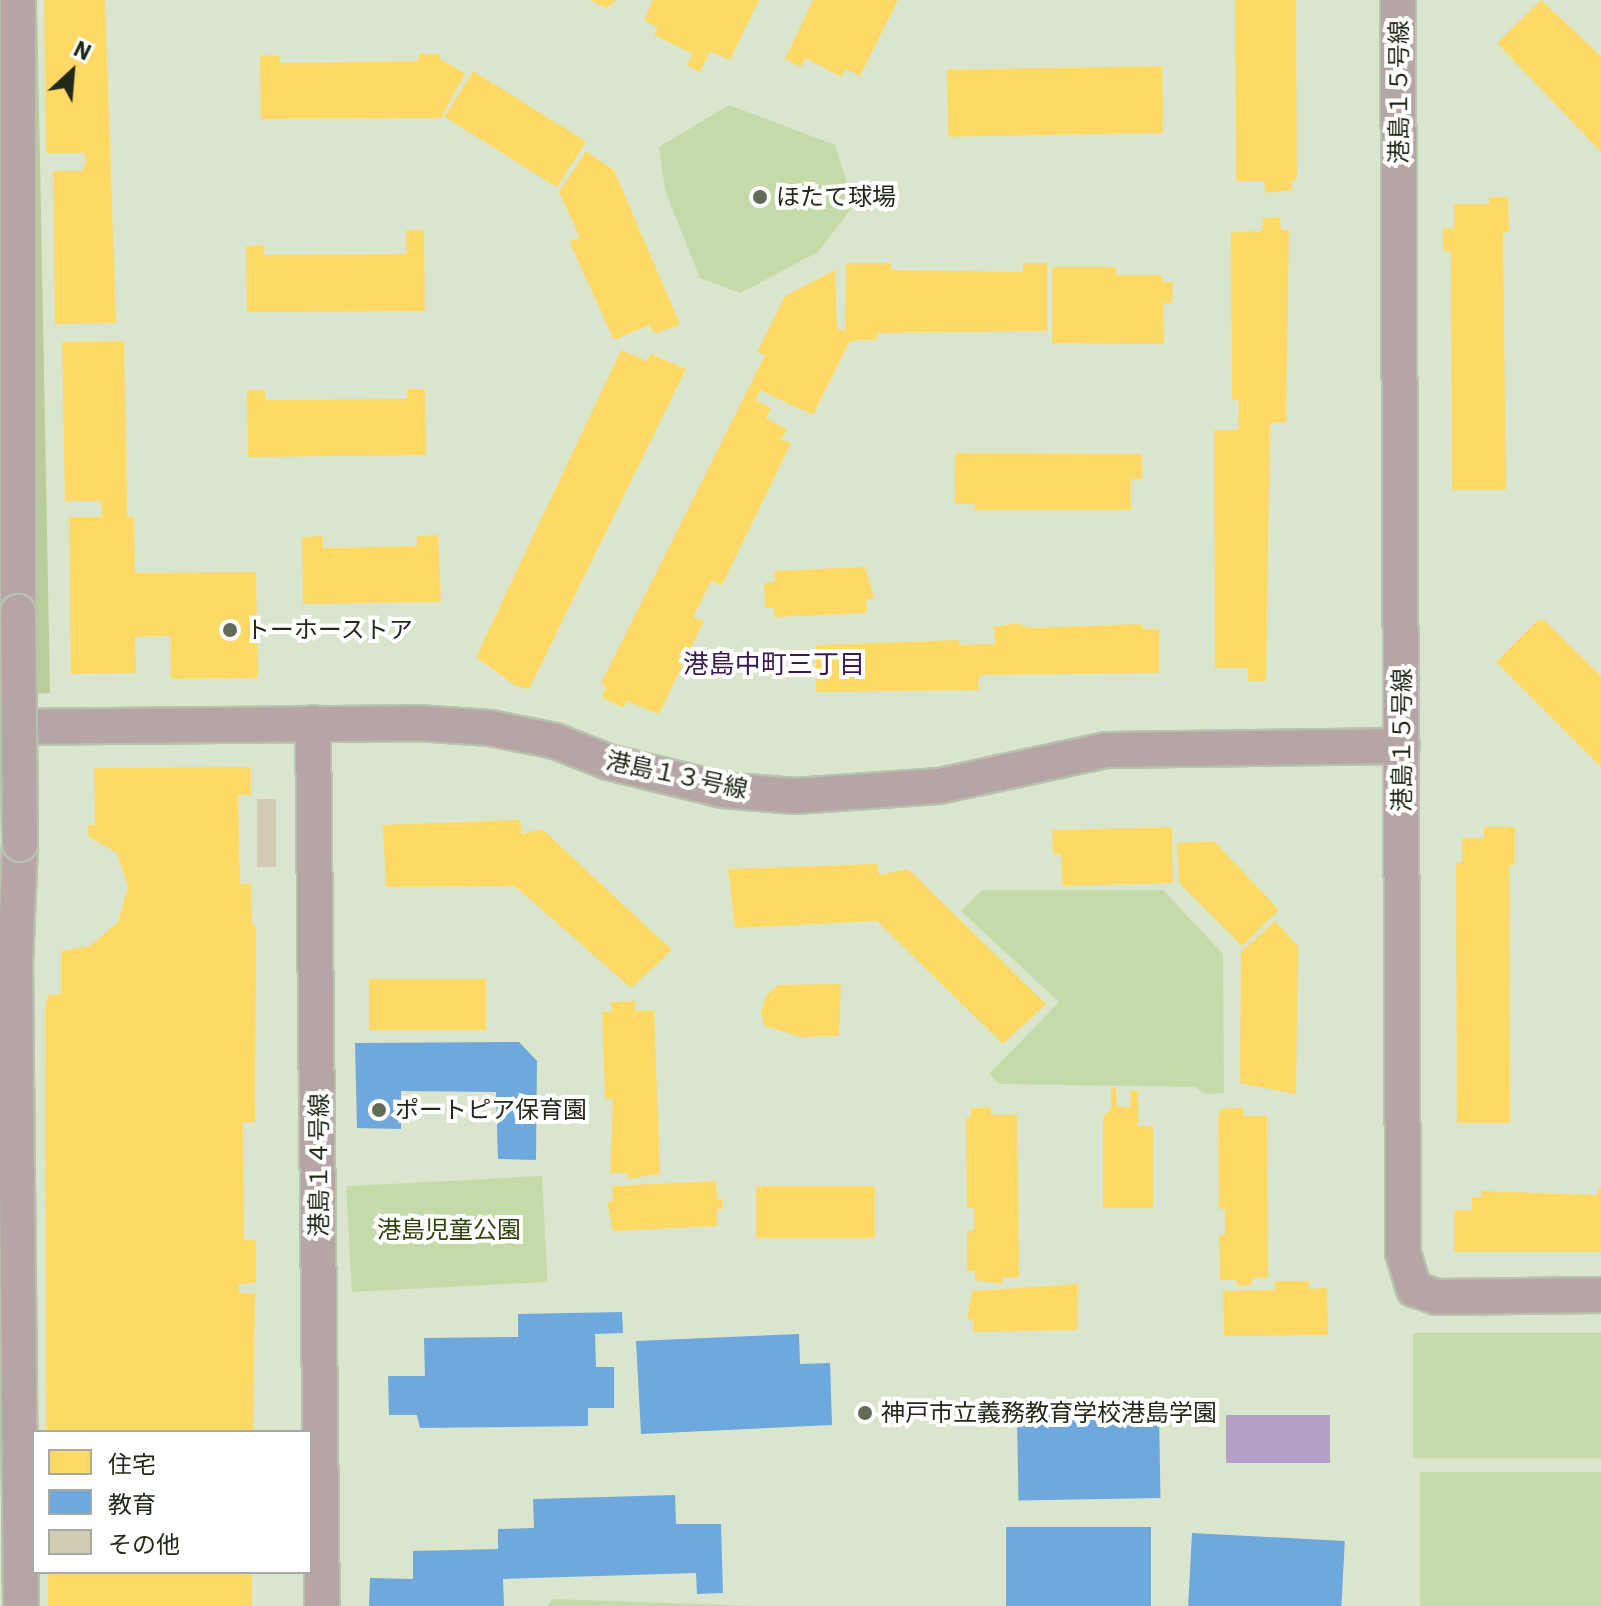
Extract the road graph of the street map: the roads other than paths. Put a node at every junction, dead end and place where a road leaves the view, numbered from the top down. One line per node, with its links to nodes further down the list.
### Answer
1 (18, 0): 6 (street, bridge)
2 (1398, 0): 5 (street, 港島１５号線)
3 (313, 723): 4 (street, 港島１３号線); 5 (street, 港島１３号線); 9 (street, 港島１４号線)
4 (0, 727)
5 (1402, 746): 7 (street, 港島１５号線)
6 (7, 961): 8 (street)
7 (1601, 1295)
8 (21, 1606)
9 (322, 1606)

